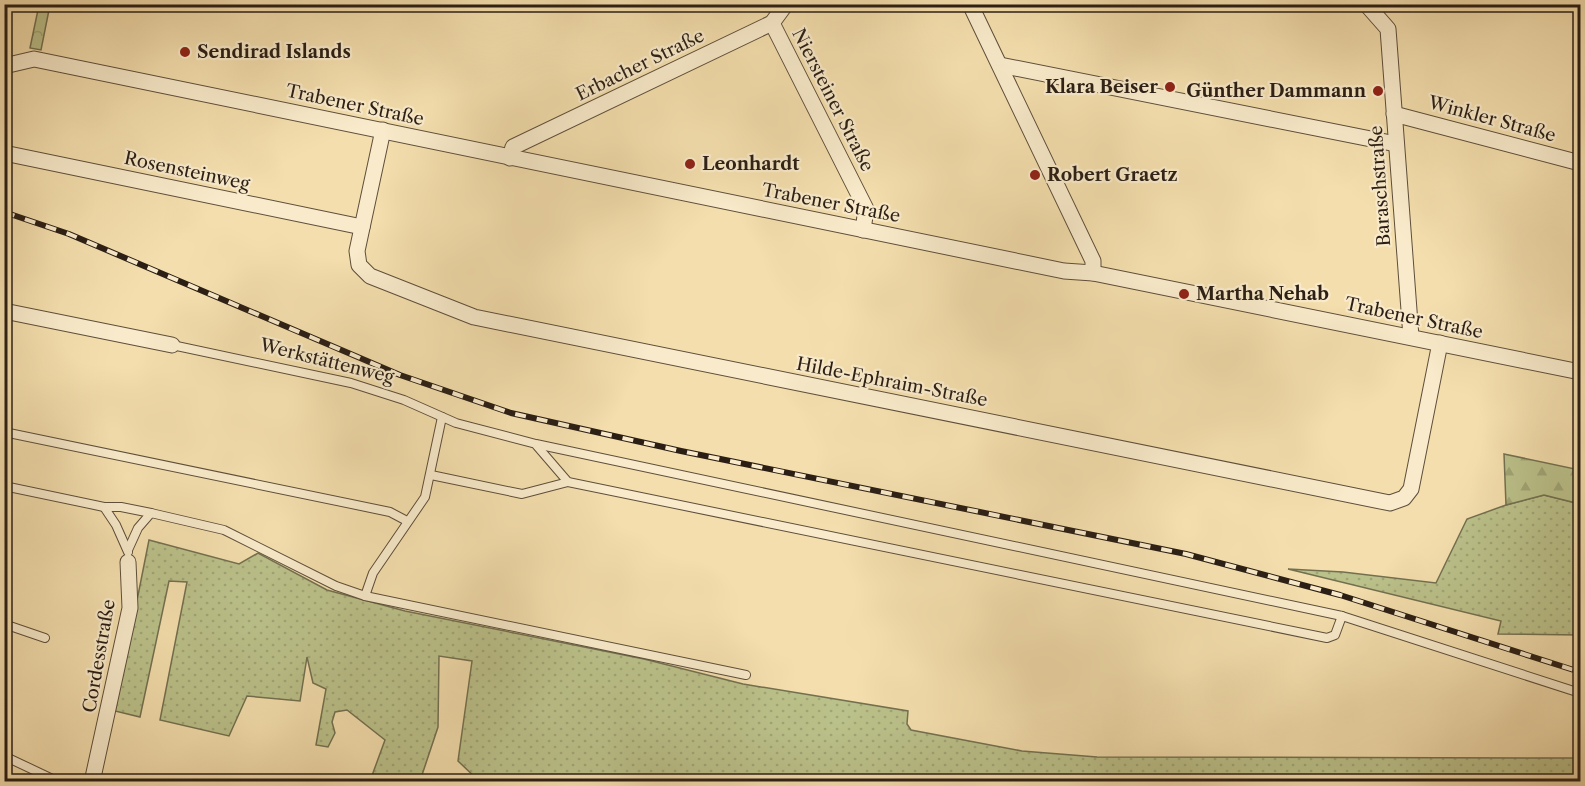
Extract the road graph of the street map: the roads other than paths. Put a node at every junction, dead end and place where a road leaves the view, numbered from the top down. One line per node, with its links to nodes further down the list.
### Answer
1 (786, 4): 4 (street, Erbacher Straße)
2 (970, 4): 5 (street)
3 (1366, 4): 7 (street, Baraschstraße)
4 (772, 23): 11 (street, Erbacher Straße); 14 (street, Niersteiner Straße)
5 (1000, 65): 9 (street); 15 (street)
6 (4, 66): 8 (street, Trabener Straße)
7 (1394, 114): 9 (street, Baraschstraße); 12 (street, Winkler Straße)
8 (383, 130): 11 (street, Trabener Straße); 13 (street, Hilde-Ephraim-Straße)
9 (1396, 144): 17 (street, Baraschstraße)
10 (4, 153): 13 (street, Rosensteinweg)
11 (510, 158): 14 (street, Trabener Straße)
12 (1581, 163)
13 (362, 227): 18 (street, Hilde-Ephraim-Straße)
14 (863, 230): 15 (street, Trabener Straße)
15 (1093, 273): 17 (street, Trabener Straße)
16 (4, 312): 19 (street, Werkstättenweg)
17 (1411, 337): 18 (street, Trabener Straße)
18 (1440, 343): 20 (street, Trabener Straße)
19 (172, 345): 21 (lane, Werkstättenweg)
20 (1581, 372)
21 (442, 417): 23 (lane, Werkstättenweg); 24 (lane)
22 (4, 432): 29 (lane)
23 (536, 444): 25 (lane); 32 (lane, Werkstättenweg)
24 (431, 475): 25 (lane); 29 (lane)
25 (568, 482): 32 (lane)
26 (4, 486): 27 (lane)
27 (104, 507): 28 (lane); 30 (lane, Cordesstraße)
28 (151, 513): 30 (lane); 31 (lane)
29 (407, 521): 31 (lane)
30 (128, 556): 39 (street, Cordesstraße)
31 (365, 596): 35 (lane)
32 (1342, 616): 36 (lane, Werkstättenweg)
33 (4, 624): 34 (lane)
34 (45, 638)
35 (746, 675)
36 (1581, 693)
37 (4, 756): 38 (lane)
38 (59, 782)
39 (92, 782)

